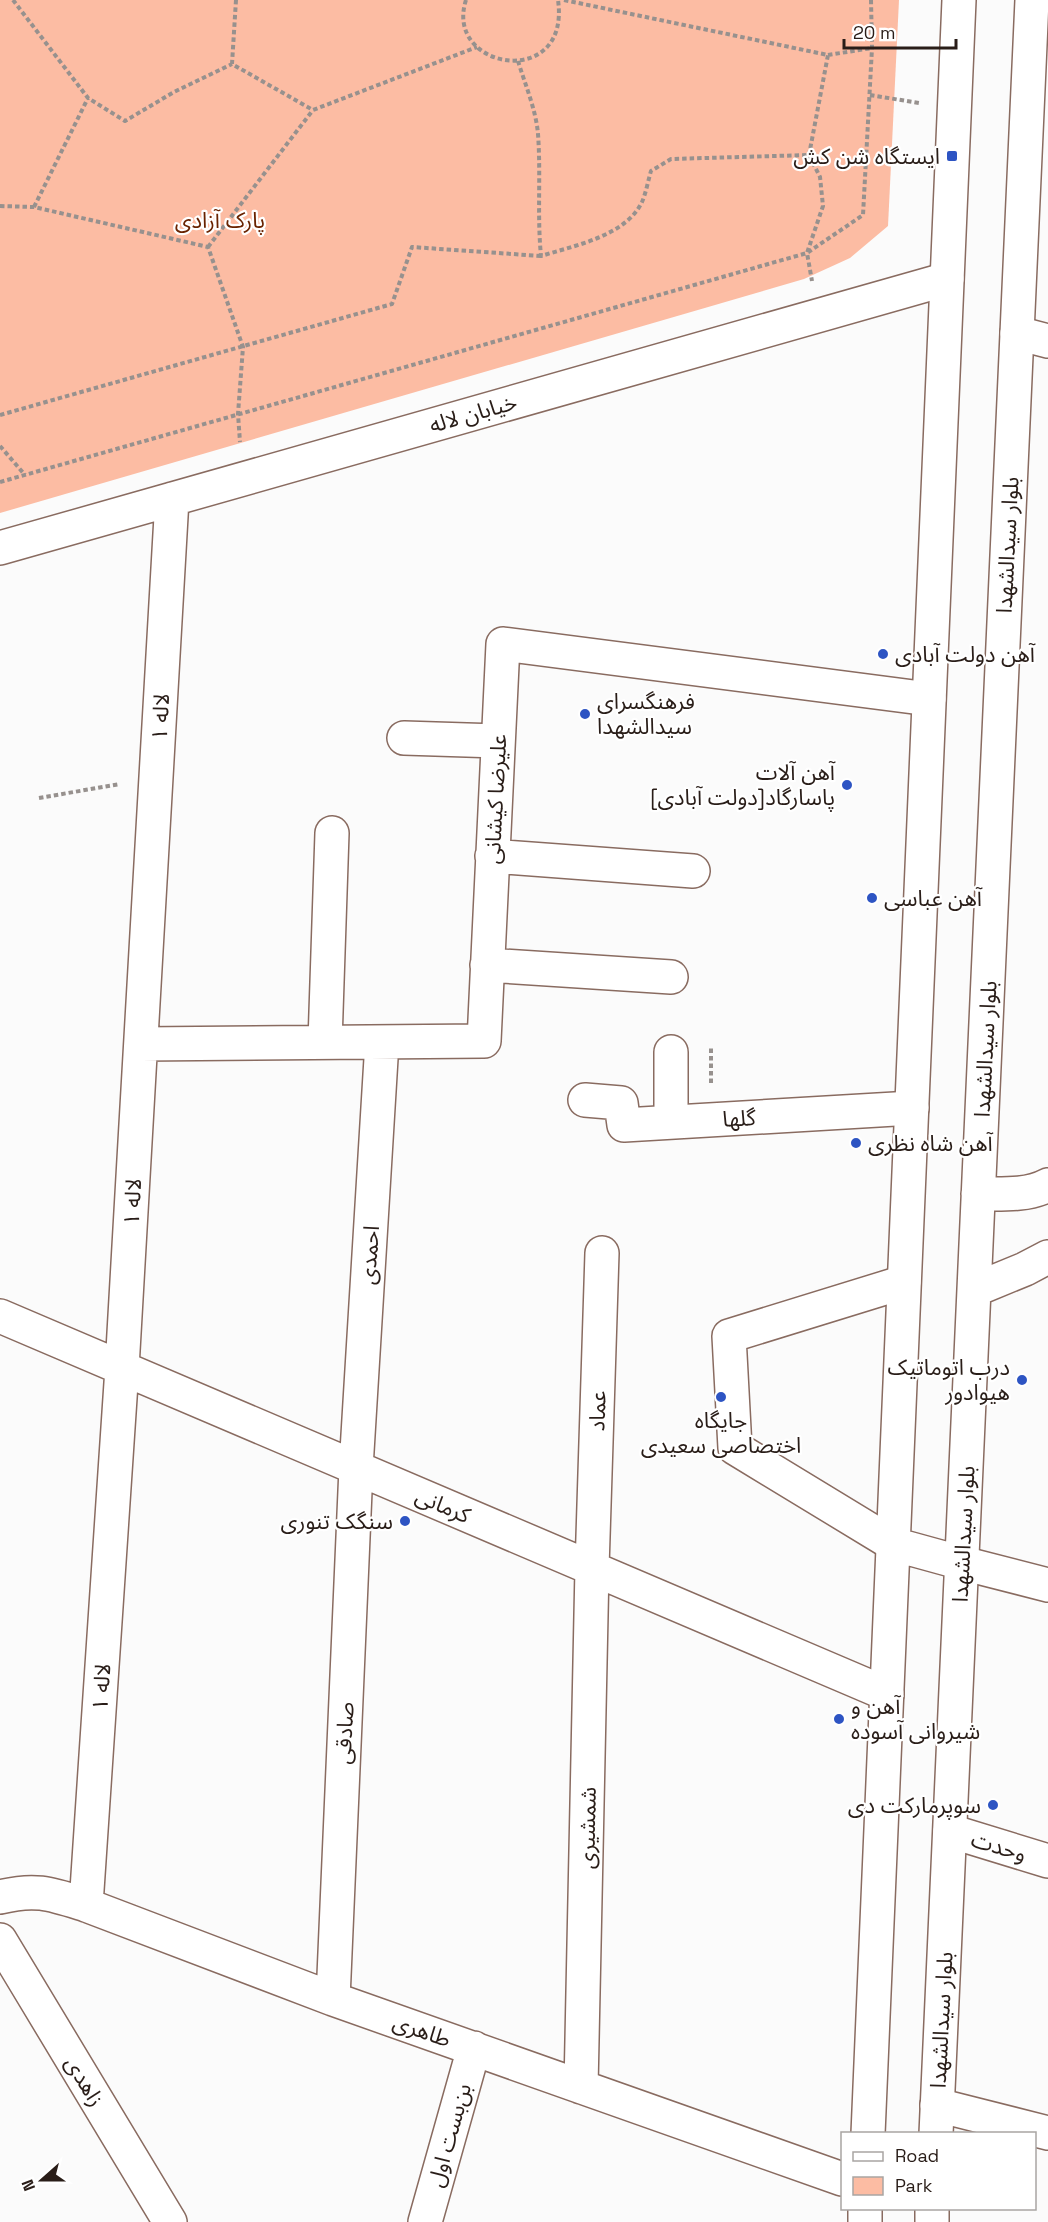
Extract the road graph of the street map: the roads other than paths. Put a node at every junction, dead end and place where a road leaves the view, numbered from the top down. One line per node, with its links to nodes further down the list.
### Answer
1 (935, 0): 4 (street)
2 (959, 0): 4 (street)
3 (1037, 15): 6 (street, بلوار سیدالشهدا)
4 (956, 58): 5 (street)
5 (947, 279): 8 (street, خیابان لاله); 10 (street)
6 (1017, 333): 7 (street); 26 (street, بلوار سیدالشهدا)
7 (1048, 341)
8 (172, 499): 9 (street, خیابان لاله); 20 (street, لاله ۱)
9 (0, 548)
10 (929, 699): 12 (street, علیرضا کیشانی); 23 (street)
11 (404, 738): 12 (street)
12 (498, 741): 14 (street, علیرضا کیشانی)
13 (332, 833): 18 (street)
14 (492, 856): 15 (street); 16 (street, علیرضا کیشانی)
15 (693, 871)
16 (487, 965): 17 (street); 19 (street, علیرضا کیشانی)
17 (672, 977)
18 (326, 1042): 19 (street, علیرضا کیشانی); 20 (street, علیرضا کیشانی)
19 (382, 1042): 33 (street, احمدی)
20 (141, 1044): 32 (street, لاله ۱)
21 (671, 1052): 24 (street)
22 (585, 1100): 24 (street, گلها)
23 (912, 1108): 24 (street, گلها); 29 (street)
24 (672, 1122)
25 (1048, 1185): 26 (street)
26 (978, 1194): 30 (street, بلوار سیدالشهدا)
27 (602, 1253): 36 (street, عماد)
28 (1048, 1257): 30 (street)
29 (904, 1282): 34 (street); 34 (street)
30 (974, 1290): 35 (street, بلوار سیدالشهدا)
31 (0, 1316): 32 (street, کرمانی)
32 (122, 1368): 33 (street, کرمانی); 42 (street, لاله ۱)
33 (356, 1468): 36 (street, کرمانی); 44 (street, صادقی)
34 (893, 1544): 35 (street); 38 (street)
35 (962, 1563): 37 (street); 39 (street, بلوار سیدالشهدا)
36 (592, 1569): 38 (street, کرمانی); 46 (street, شمشیری)
37 (1048, 1585)
38 (887, 1694): 48 (street)
39 (950, 1831): 40 (street, وحدت); 47 (street, بلوار سیدالشهدا)
40 (1048, 1861)
41 (0, 1897): 42 (street, طاهری)
42 (86, 1905): 44 (street, طاهری)
43 (0, 1940): 51 (street, زاهدی)
44 (333, 1999): 45 (street, طاهری)
45 (474, 2048): 46 (street, طاهری); 52 (street, بن‌بست اول)
46 (581, 2087): 50 (street, طاهری)
47 (936, 2119): 49 (street)
48 (868, 2132)
49 (1048, 2133)
50 (841, 2178)
51 (170, 2222)
52 (425, 2222)

